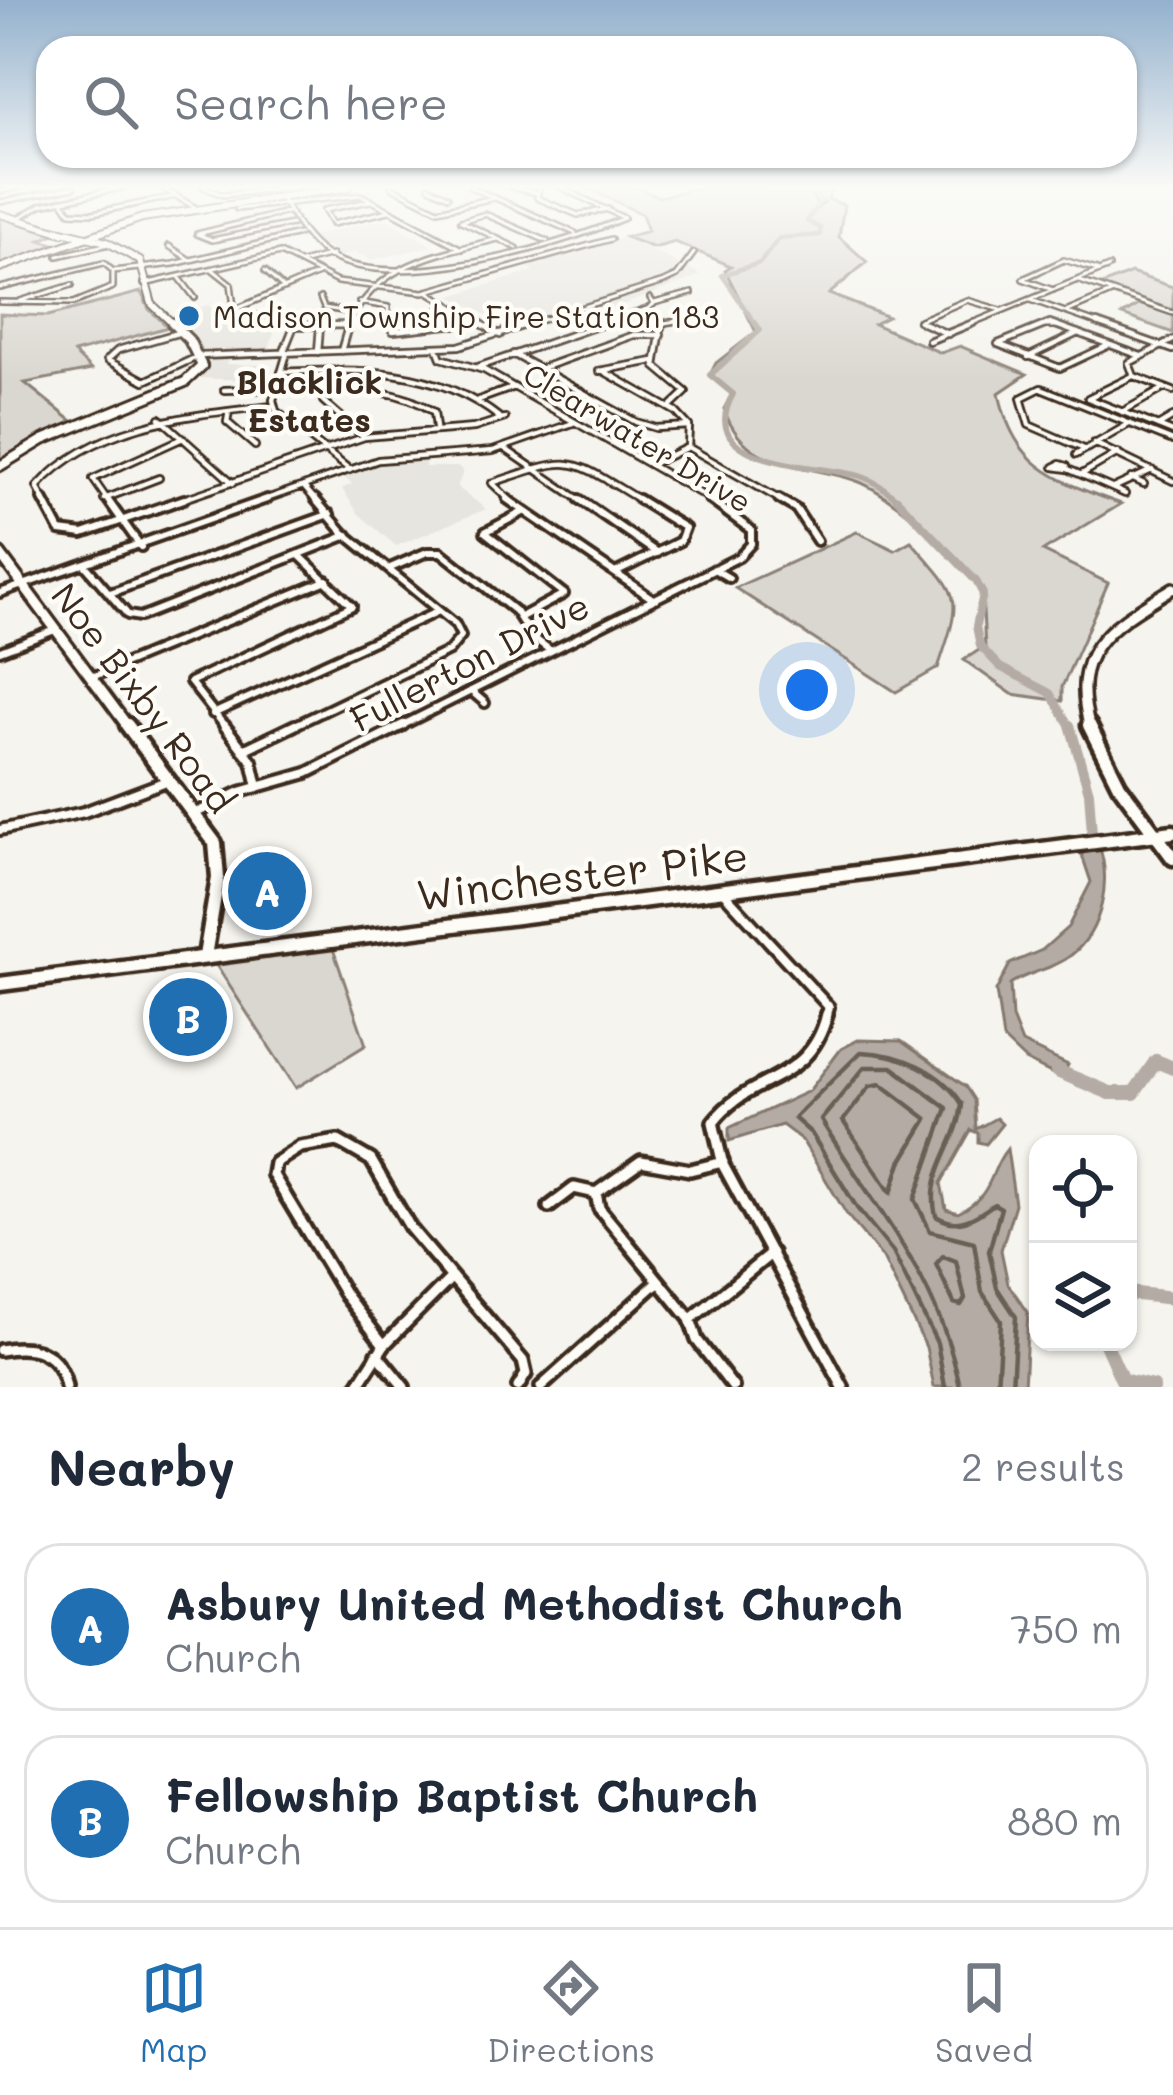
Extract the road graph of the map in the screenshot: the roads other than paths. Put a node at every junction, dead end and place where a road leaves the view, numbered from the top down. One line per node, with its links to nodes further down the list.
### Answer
1 (45, 252): 17 (main road)
2 (76, 252): 12 (street)
3 (119, 252): 18 (street)
4 (178, 252): 14 (street)
5 (225, 252): 14 (street)
6 (330, 252): 11 (street)
7 (450, 252): 25 (street)
8 (509, 252): 13 (street)
9 (567, 252): 20 (street)
10 (694, 253): 60 (street)
11 (334, 254): 15 (street); 25 (street)
12 (58, 256)
13 (487, 258): 20 (street); 25 (street)
14 (190, 260): 18 (street)
15 (301, 263): 19 (street); 24 (street)
16 (1109, 267): 22 (street)
17 (0, 268)
18 (142, 268): 21 (street); 28 (street)
19 (212, 269): 26 (street); 44 (street)
20 (508, 269): 34 (street)
21 (113, 271): 31 (street); 42 (street)
22 (1100, 271): 27 (street); 33 (street)
23 (266, 272): 30 (street)
24 (319, 274): 30 (street); 32 (street)
25 (387, 275): 32 (street)
26 (179, 277): 28 (street); 37 (street)
27 (1077, 280): 33 (street); 36 (street)
28 (144, 284): 57 (street)
29 (72, 285): 42 (street)
30 (281, 287): 44 (street)
31 (0, 288)
32 (373, 288): 34 (street); 41 (street)
33 (1054, 290): 39 (street)
34 (428, 292): 43 (street)
35 (692, 293): 49 (street)
36 (1111, 293): 48 (street); 50 (street)
37 (195, 298)
38 (320, 298): 46 (street)
39 (1031, 300): 45 (street); 48 (street)
40 (0, 302): 42 (street)
41 (359, 302): 46 (street); 53 (street)
42 (17, 303)
43 (449, 307): 47 (street); 53 (street)
44 (236, 309): 51 (street)
45 (1005, 311): 59 (street); 59 (street)
46 (350, 312): 55 (street)
47 (431, 312)
48 (1066, 312): 65 (street)
49 (635, 313): 54 (street); 71 (street)
50 (1173, 313)
51 (272, 315)
52 (689, 319): 54 (street)
53 (474, 321): 60 (street)
54 (658, 324): 61 (street)
55 (346, 325): 56 (street); 68 (street)
56 (321, 326): 69 (street); 70 (street)
57 (181, 332): 72 (street); 72 (street)
58 (1078, 333): 64 (street); 74 (street); 74 (street)
59 (950, 334): 63 (street)
60 (500, 335): 66 (street)
61 (661, 335): 75 (street); 77 (street)
62 (1173, 340): 65 (street)
63 (929, 341)
64 (1109, 345): 73 (street); 74 (street)
65 (1161, 346): 67 (street); 73 (street)
66 (437, 348): 68 (street); 76 (street, Clearwater Drive)
67 (1173, 350)
68 (341, 351): 69 (street)
69 (318, 352): 70 (street)
70 (285, 353): 72 (street); 79 (street)
71 (513, 354): 76 (street); 77 (street)
72 (199, 356): 113 (street)
73 (1141, 356): 80 (street)
74 (1028, 357)
75 (654, 361): 90 (street); 90 (street)
76 (478, 367): 82 (street, Clearwater Drive)
77 (539, 369): 97 (street)
78 (326, 370): 79 (street); 85 (street); 87 (street)
79 (281, 372): 81 (street)
80 (1134, 376): 84 (street); 92 (street)
81 (276, 388): 83 (street); 88 (street)
82 (514, 388): 87 (street); 95 (street, Clearwater Drive)
83 (224, 390)
84 (1169, 390): 92 (street)
85 (322, 391): 86 (street); 101 (street)
86 (402, 397): 89 (street); 99 (street)
87 (476, 401): 99 (street)
88 (273, 406): 91 (street); 109 (street)
89 (388, 406)
90 (668, 407): 97 (street)
91 (229, 411): 94 (street); 105 (street)
92 (1122, 412): 98 (street)
93 (1173, 417): 98 (street)
94 (160, 418): 102 (street); 130 (street)
95 (573, 423): 107 (street); 112 (street, Clearwater Drive)
96 (1129, 424): 103 (street); 104 (street); 108 (street)
97 (689, 426): 106 (street)
98 (1158, 426): 100 (street)
99 (436, 428): 101 (street)
100 (1173, 432)
101 (364, 437): 109 (street)
102 (183, 438): 122 (street); 127 (street)
103 (1173, 441)
104 (1094, 443): 108 (street); 110 (street)
105 (255, 446)
106 (688, 447): 112 (street); 133 (street)
107 (504, 448): 115 (street); 116 (street)
108 (1084, 449): 111 (street)
109 (324, 451): 115 (street); 122 (street)
110 (1118, 453): 117 (street); 118 (street)
111 (1076, 455)
112 (652, 464): 132 (street, Clearwater Drive)
113 (0, 466)
114 (1068, 469): 118 (street)
115 (350, 470): 124 (street)
116 (530, 470): 128 (street); 135 (street); 135 (street)
117 (1152, 470): 120 (street); 121 (street)
118 (1082, 475): 125 (street)
119 (159, 478): 127 (street)
120 (1131, 478): 123 (street); 125 (street)
121 (1170, 479)
122 (233, 483): 130 (street)
123 (1144, 484)
124 (304, 487): 129 (street); 134 (street)
125 (1113, 488): 126 (street)
126 (1125, 494)
127 (104, 500): 130 (street)
128 (525, 511): 141 (street); 150 (street)
129 (330, 514): 131 (street); 147 (street)
130 (120, 523): 134 (street)
131 (348, 535): 137 (street); 139 (street)
132 (753, 536): 140 (street, Fullerton Drive)
133 (818, 541)
134 (141, 547): 138 (street)
135 (657, 553): 141 (street)
136 (0, 554): 144 (street, Noe Bixby Road)
137 (299, 555): 143 (street); 147 (street)
138 (86, 565): 144 (street); 147 (street)
139 (388, 568): 149 (street); 150 (street)
140 (714, 569): 142 (street); 148 (street, Fullerton Drive)
141 (614, 573): 148 (street)
142 (729, 578)
143 (327, 580): 154 (street); 157 (street)
144 (22, 585): 146 (street); 151 (street, Noe Bixby Road)
145 (1173, 588): 164 (street)
146 (0, 593)
147 (110, 593)
148 (653, 599): 153 (street, Fullerton Drive)
149 (439, 611): 157 (street); 158 (street)
150 (521, 617): 153 (street)
151 (55, 630): 152 (street); 154 (street, Noe Bixby Road)
152 (0, 651)
153 (550, 651): 155 (street, Fullerton Drive)
154 (92, 677): 159 (street, Noe Bixby Road)
155 (471, 691): 156 (street); 160 (street, Fullerton Drive)
156 (485, 703)
157 (213, 714): 158 (street)
158 (243, 750): 160 (street)
159 (170, 780): 161 (street, Noe Bixby Road); 162 (street)
160 (259, 788): 161 (street, Fullerton Drive)
161 (196, 813): 167 (street, Noe Bixby Road)
162 (0, 830)
163 (1173, 832): 164 (street, Winchester Pike)
164 (1155, 833): 165 (street); 166 (street, Winchester Pike)
165 (1173, 858)
166 (736, 893): 167 (street, Winchester Pike); 169 (street)
167 (205, 956): 168 (street, Winchester Pike)
168 (0, 984)
169 (722, 1162): 170 (street); 172 (street)
170 (596, 1193): 171 (street); 174 (street)
171 (549, 1207)
172 (772, 1253): 175 (street); 184 (street)
173 (452, 1276): 177 (street); 177 (street); 181 (street)
174 (659, 1281): 175 (street); 182 (street)
175 (690, 1319): 183 (street)
176 (0, 1350): 178 (street)
177 (380, 1350): 179 (street); 180 (street)
178 (66, 1387)
179 (357, 1387)
180 (404, 1387)
181 (518, 1387)
182 (541, 1387)
183 (733, 1387)
184 (843, 1387)

